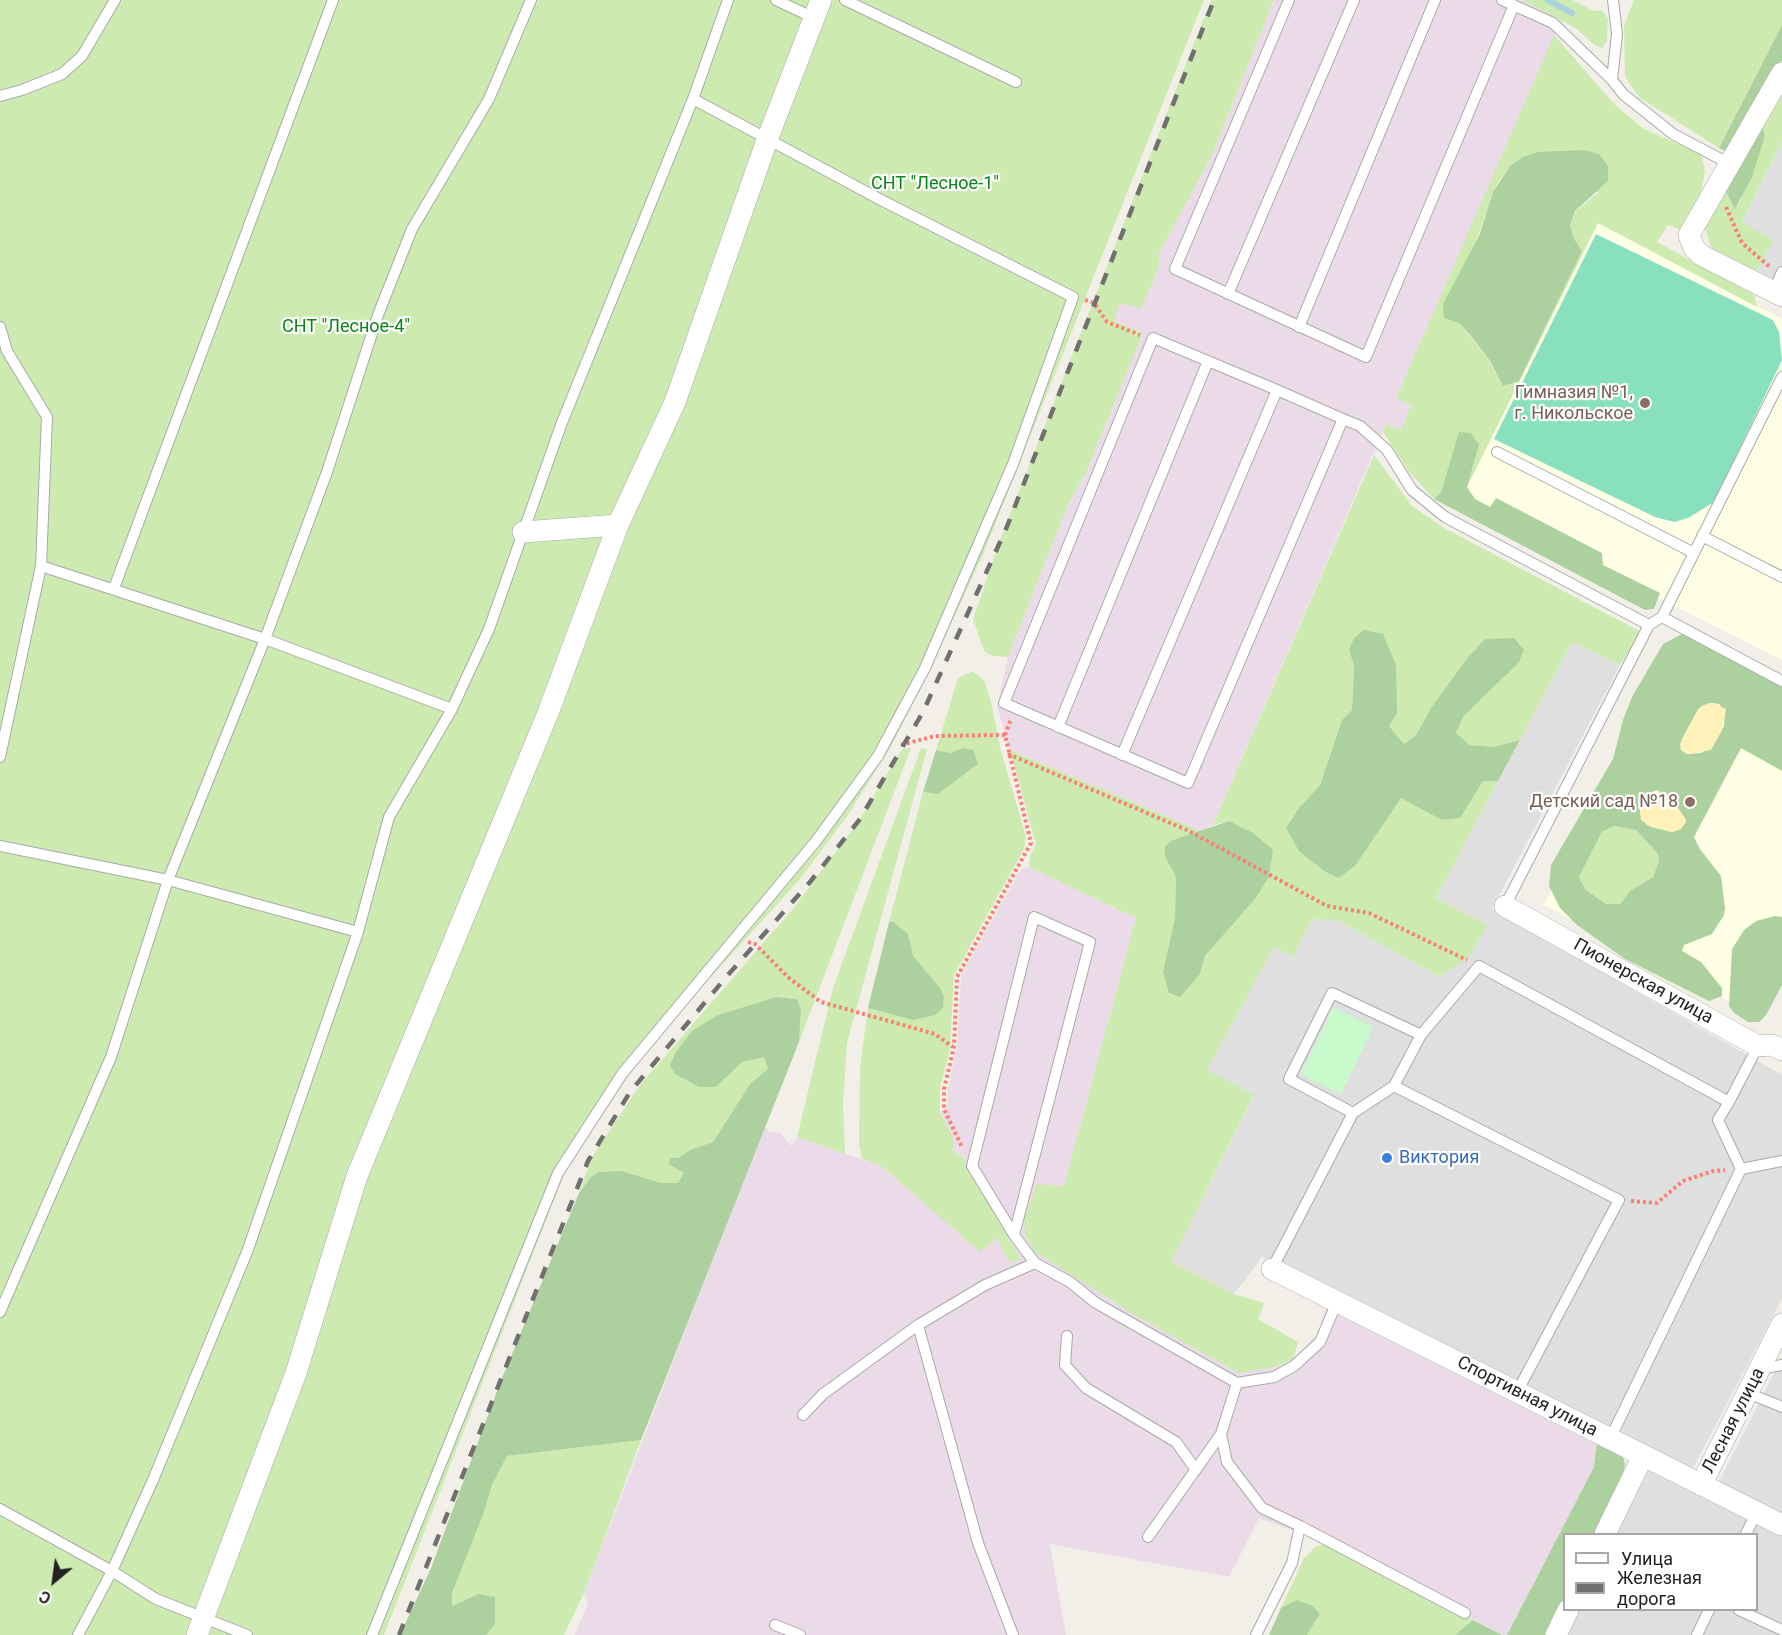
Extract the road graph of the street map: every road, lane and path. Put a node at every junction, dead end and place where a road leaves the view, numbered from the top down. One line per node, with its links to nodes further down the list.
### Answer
1 (115, 0): 17 (lane)
2 (333, 0): 39 (lane)
3 (531, 0): 42 (lane)
4 (728, 0): 18 (lane)
5 (776, 0): 13 (lane)
6 (845, 0): 16 (lane)
7 (1289, 0): 23 (lane)
8 (1354, 0): 23 (lane)
9 (1435, 0): 26 (lane)
10 (1503, 0): 12 (lane)
11 (1614, 0): 15 (lane)
12 (1514, 5): 15 (lane); 26 (lane)
13 (817, 9): 19 (street)
14 (1782, 73): 20 (street)
15 (1612, 80): 20 (lane)
16 (1016, 82)
17 (0, 96)
18 (693, 99): 19 (lane); 34 (lane)
19 (767, 140): 24 (lane); 33 (street)
20 (1730, 164): 21 (street)
21 (1717, 187): 22 (path); 22 (street)
22 (1779, 284)
23 (1228, 294): 26 (lane)
24 (1073, 297): 27 (path); 48 (lane)
25 (0, 327): 37 (lane)
26 (1299, 327)
27 (1153, 338): 28 (lane); 45 (lane)
28 (1208, 362): 30 (lane); 45 (lane)
29 (1782, 377): 35 (lane)
30 (1277, 390): 31 (lane); 47 (lane)
31 (1343, 419): 41 (lane); 47 (lane)
32 (1497, 452): 36 (lane)
33 (618, 525): 34 (street); 100 (street)
34 (523, 532): 44 (lane)
35 (1702, 536): 36 (lane); 38 (lane)
36 (1694, 553): 40 (lane)
37 (41, 567): 39 (lane); 49 (lane)
38 (1782, 577)
39 (114, 588): 42 (lane)
40 (1662, 617): 41 (lane); 43 (lane)
41 (1649, 625): 52 (lane)
42 (265, 639): 44 (lane); 51 (lane)
43 (1782, 681)
44 (452, 709): 53 (lane)
45 (1058, 727): 47 (lane)
46 (1007, 753): 48 (path); 55 (path); 58 (path)
47 (1122, 754)
48 (878, 756): 54 (lane)
49 (0, 757)
50 (0, 846): 51 (lane)
51 (168, 880): 53 (lane); 71 (lane)
52 (1505, 906): 57 (street, Пионерская улица)
53 (358, 932): 94 (lane)
54 (735, 939): 58 (path); 104 (lane)
55 (1479, 966): 56 (lane); 61 (lane)
56 (1421, 1035): 60 (lane); 62 (lane)
57 (1758, 1046): 59 (street, Пионерская улица); 61 (lane)
58 (954, 1047): 64 (path)
59 (1782, 1050)
60 (1394, 1086): 62 (lane); 66 (lane)
61 (1729, 1102): 65 (lane)
62 (1353, 1113): 69 (lane)
63 (1782, 1161): 65 (lane)
64 (972, 1166): 67 (lane); 67 (lane)
65 (1741, 1169): 66 (path); 83 (lane)
66 (1619, 1200): 78 (lane)
67 (1014, 1235): 68 (lane)
68 (1035, 1263): 73 (lane); 77 (lane)
69 (1272, 1269): 70 (street, Спортивная улица)
70 (1338, 1302): 77 (lane); 78 (street, Спортивная улица)
71 (0, 1312)
72 (1782, 1324): 76 (street, Лесная улица)
73 (918, 1325): 81 (lane); 106 (lane)
74 (1067, 1336): 85 (lane)
75 (1782, 1365): 76 (lane)
76 (1760, 1369): 79 (street, Лесная улица)
77 (1237, 1383): 82 (lane)
78 (1517, 1392): 83 (street, Спортивная улица)
79 (1748, 1393): 80 (lane); 86 (street, Лесная улица)
80 (1782, 1407)
81 (803, 1415)
82 (1221, 1434): 85 (lane); 90 (lane)
83 (1610, 1439): 84 (street, Спортивная улица)
84 (1643, 1456): 86 (street, Спортивная улица); 91 (street)
85 (1196, 1470): 93 (lane)
86 (1701, 1485): 88 (street, Спортивная улица)
87 (0, 1509): 94 (lane)
88 (1756, 1512): 89 (street, Спортивная улица); 92 (lane)
89 (1782, 1525)
90 (1300, 1526): 98 (lane); 107 (lane)
91 (1605, 1533)
92 (1746, 1533)
93 (1148, 1537)
94 (112, 1571): 100 (lane); 102 (lane)
95 (1568, 1611): 108 (street)
96 (1708, 1611): 109 (lane)
97 (1741, 1611): 101 (lane)
98 (1465, 1613)
99 (775, 1625): 105 (lane)
100 (200, 1627): 103 (lane)
101 (1782, 1630)
102 (78, 1635)
103 (247, 1635)
104 (372, 1635)
105 (800, 1635)
106 (1013, 1635)
107 (1256, 1635)
108 (1556, 1635)
109 (1696, 1635)

